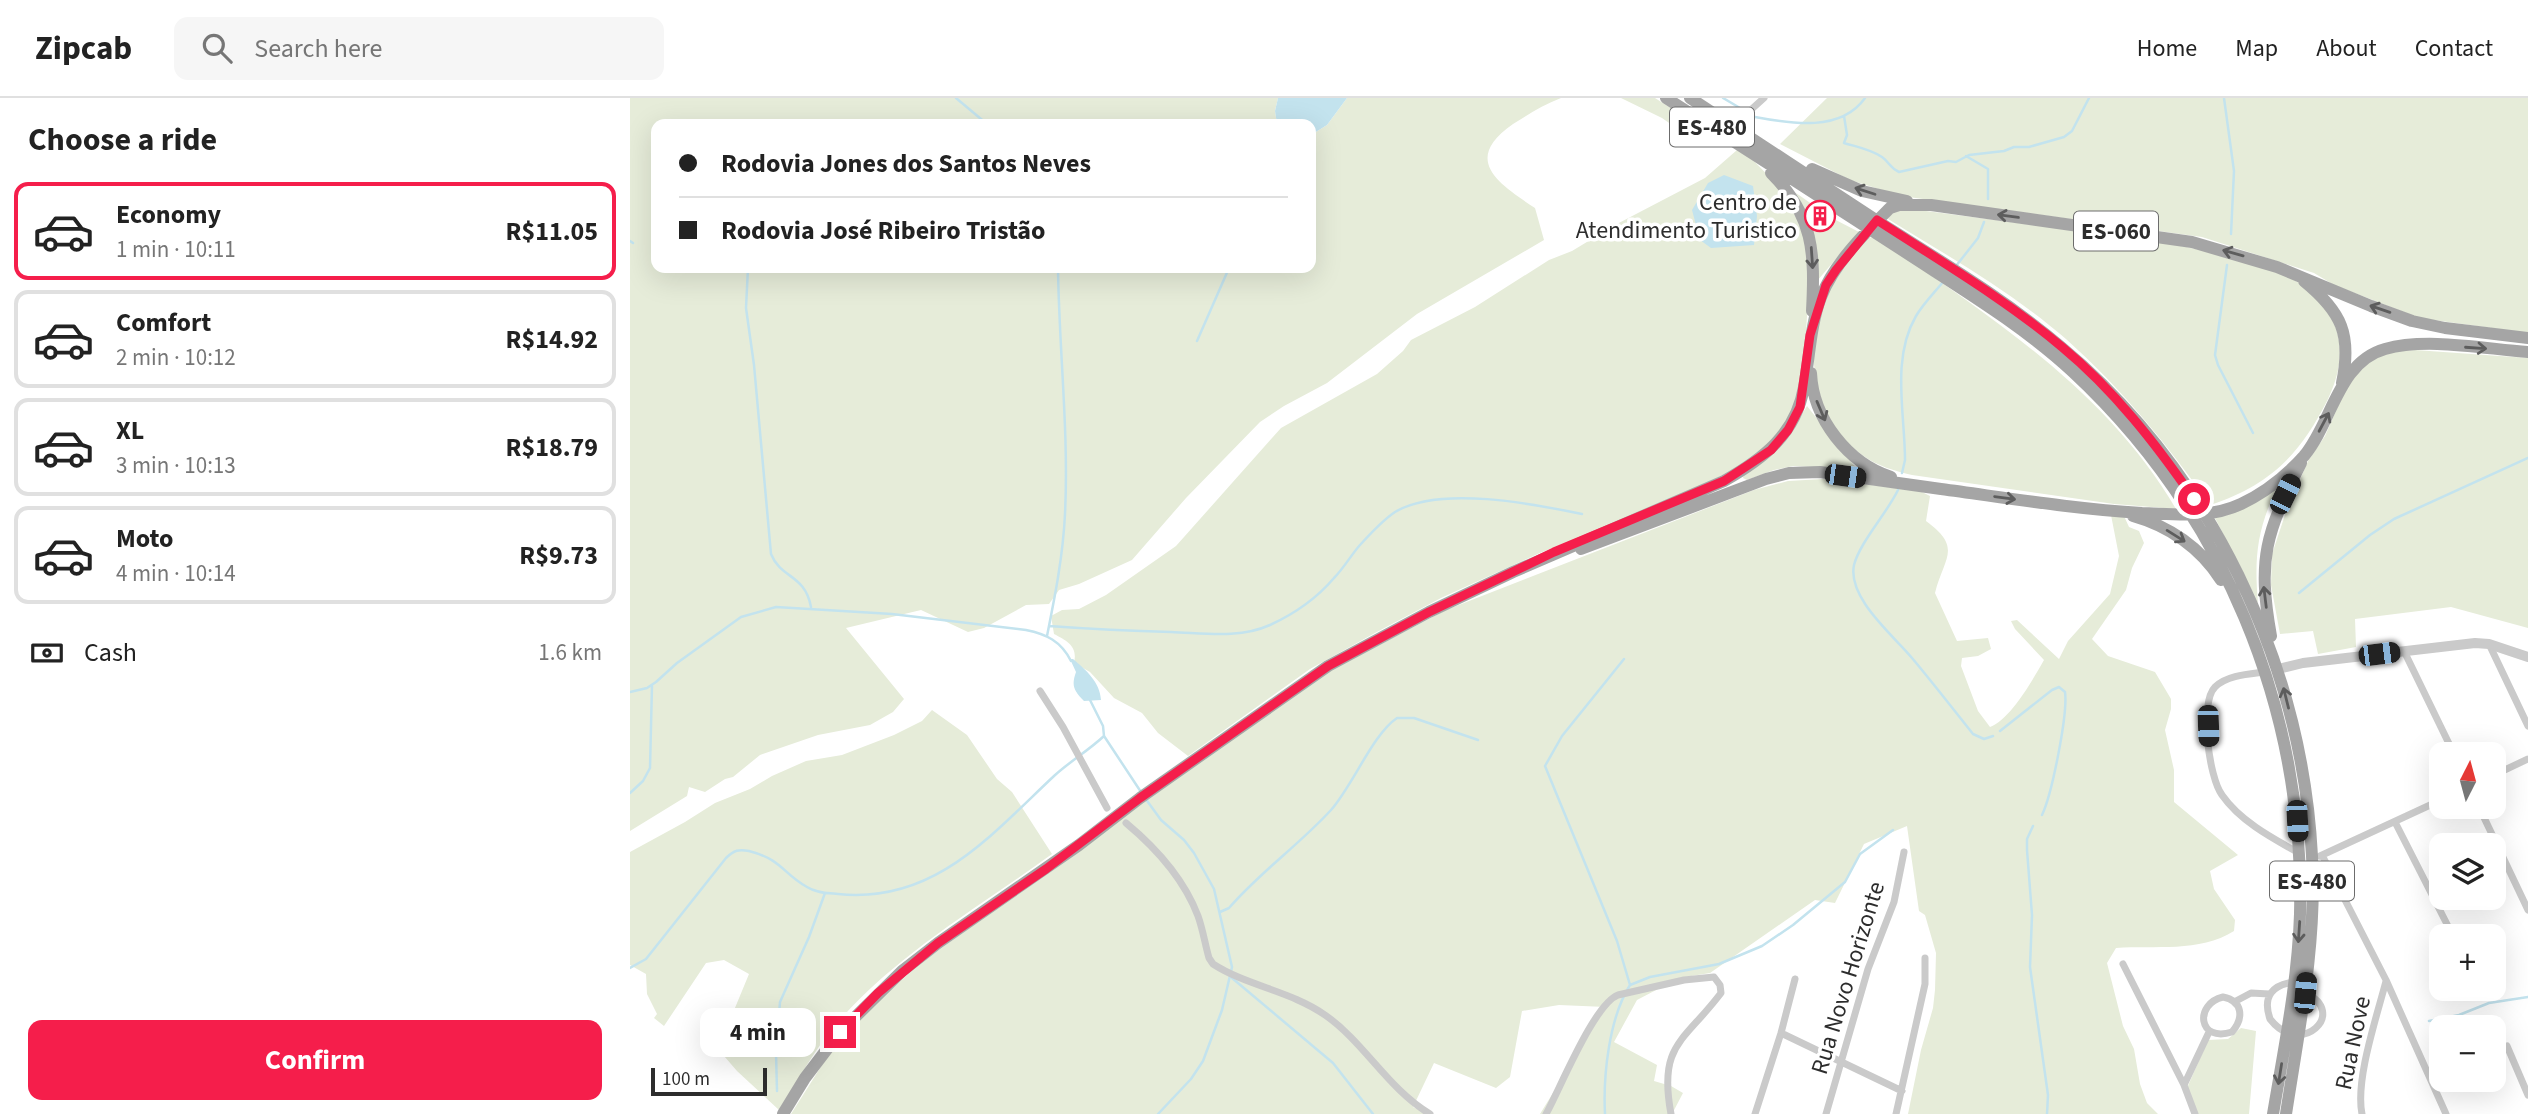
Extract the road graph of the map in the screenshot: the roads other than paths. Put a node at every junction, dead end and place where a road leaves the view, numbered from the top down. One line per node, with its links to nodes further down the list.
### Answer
1 (1666, 98): 6 (main road, ES-480)
2 (1690, 98): 4 (main road, ES-480)
3 (1765, 98): 4 (street)
4 (1733, 126): 5 (main road, ES-480)
5 (1770, 149): 7 (main road, one-way to 5); 8 (main road, ES-480)
6 (1758, 158): 8 (main road, ES-480); 11 (main road, one-way to 11)
7 (1931, 205): 8 (main road, ES-060); 9 (main road, ES-060, one-way to 7)
8 (1873, 225): 11 (main road, ES-060); 17 (main road, ES-480); 18 (main road, ES-480)
9 (2297, 275): 10 (main road, ES-060, one-way to 9); 13 (main road)
10 (2528, 338)
11 (1810, 340): 15 (main road, one-way to 15); 19 (main road, ES-060)
12 (2528, 352): 13 (main road, ES-060, one-way to 12)
13 (2342, 387): 14 (main road, ES-060, one-way to 13)
14 (2305, 455): 18 (main road, ES-060); 24 (main road, one-way to 14)
15 (1938, 488): 16 (main road, ES-060, one-way to 16); 19 (main road, ES-060)
16 (2112, 511): 17 (main road, ES-060); 20 (main road, one-way to 20)
17 (2189, 515): 18 (main road, ES-060); 20 (main road, ES-480)
18 (2205, 515): 24 (main road, ES-480)
19 (1527, 565): 56 (main road, ES-060)
20 (2238, 605): 24 (main road, ES-480)
21 (2489, 644): 22 (street); 23 (street); 26 (street)
22 (2404, 651): 24 (street); 27 (street)
23 (2528, 657)
24 (2274, 668): 36 (main road, ES-480); 36 (street); 37 (main road, ES-480, one-way to 24)
25 (1040, 691): 31 (street)
26 (2528, 726)
27 (2448, 742)
28 (2528, 760): 29 (street)
29 (2506, 770)
30 (2429, 806): 33 (street)
31 (1107, 808)
32 (2485, 819): 38 (street)
33 (2395, 822): 37 (street); 39 (street)
34 (1125, 823): 57 (street)
35 (1904, 852): 52 (street, Rua Novo Horizonte)
36 (2299, 853): 44 (main road, ES-480, one-way to 44)
37 (2317, 856): 43 (street); 45 (main road, ES-480)
38 (2528, 910)
39 (2447, 924)
40 (1925, 958): 54 (street)
41 (2123, 964): 53 (street)
42 (1795, 979): 49 (street)
43 (2386, 980): 66 (street, Rua Nove); 67 (street)
44 (2295, 982): 46 (street); 50 (main road, ES-480)
45 (2305, 993): 50 (main road, ES-480); 50 (street)
46 (2269, 994): 47 (street); 50 (street)
47 (2236, 1001): 48 (street); 48 (street)
48 (2209, 1032): 53 (street)
49 (1781, 1033): 52 (street); 60 (street)
50 (2292, 1034): 64 (main road, ES-480, one-way to 64); 65 (main road, ES-480)
51 (2507, 1046): 55 (street)
52 (1842, 1063): 54 (street); 61 (street, Rua Novo Horizonte)
53 (2185, 1085): 63 (street)
54 (1902, 1091): 62 (street)
55 (2528, 1095)
56 (783, 1114)
57 (1430, 1114)
58 (1546, 1114): 59 (street)
59 (1671, 1114)
60 (1755, 1114)
61 (1826, 1114)
62 (1896, 1114)
63 (2196, 1114)
64 (2273, 1114)
65 (2286, 1114)
66 (2362, 1114)
67 (2446, 1114)

